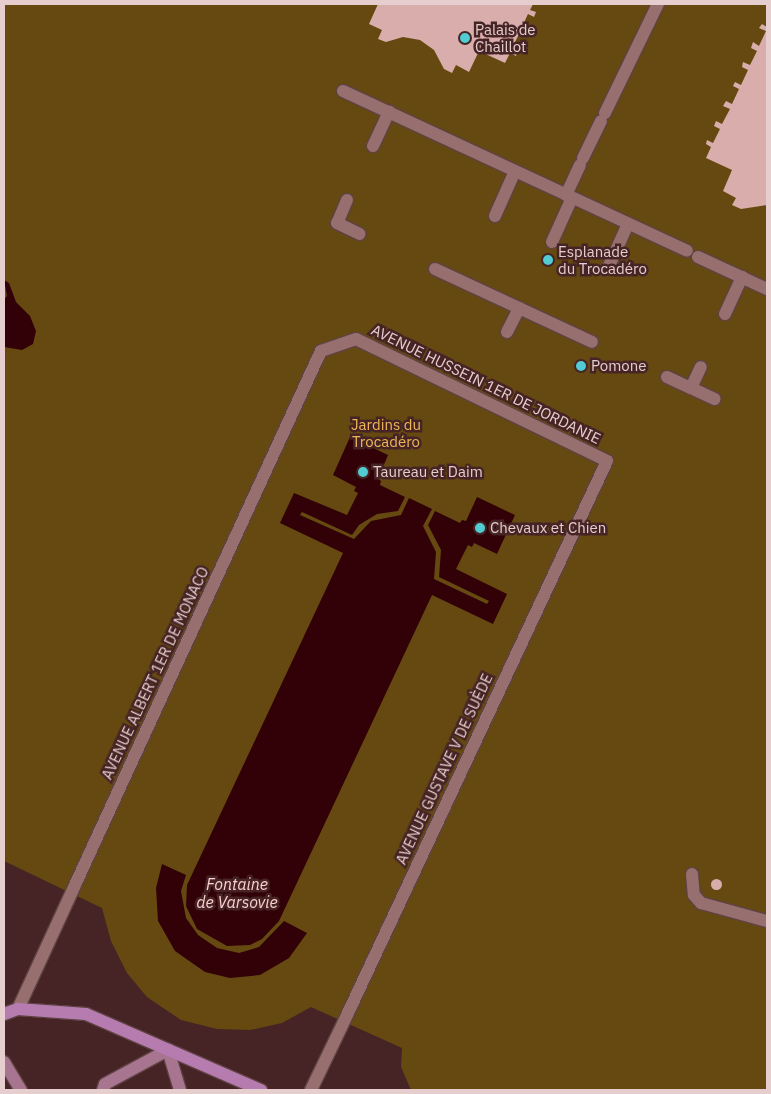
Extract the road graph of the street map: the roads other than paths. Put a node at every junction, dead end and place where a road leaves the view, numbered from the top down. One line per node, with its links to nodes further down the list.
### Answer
1 (658, 4): 6 (street)
2 (343, 91): 3 (street)
3 (389, 112): 4 (street); 5 (street)
4 (372, 146)
5 (515, 171): 6 (street); 8 (street)
6 (569, 196): 9 (street); 11 (street)
7 (347, 200): 10 (street)
8 (495, 216)
9 (628, 224): 12 (street); 14 (street)
10 (360, 234)
11 (552, 242)
12 (608, 268)
13 (435, 269): 16 (street)
14 (742, 277): 15 (street); 17 (street)
15 (767, 289)
16 (519, 308): 18 (street); 19 (street)
17 (725, 314)
18 (507, 332)
19 (592, 342)
20 (321, 351): 25 (street, AVENUE HUSSEIN 1ER DE JORDANIE); 28 (street, AVENUE ALBERT 1ER DE MONACO)
21 (701, 367): 23 (street)
22 (667, 377): 23 (street)
23 (691, 388): 24 (street)
24 (715, 399)
25 (607, 461): 36 (street, AVENUE GUSTAVE V DE SUÈDE)
26 (692, 874): 27 (street)
27 (767, 921)
28 (18, 1009): 29 (main road); 30 (main road)
29 (4, 1014)
30 (168, 1050): 33 (street); 34 (street); 35 (main road)
31 (4, 1062): 32 (street)
32 (21, 1090)
33 (102, 1090)
34 (180, 1090)
35 (261, 1090)
36 (311, 1090)

